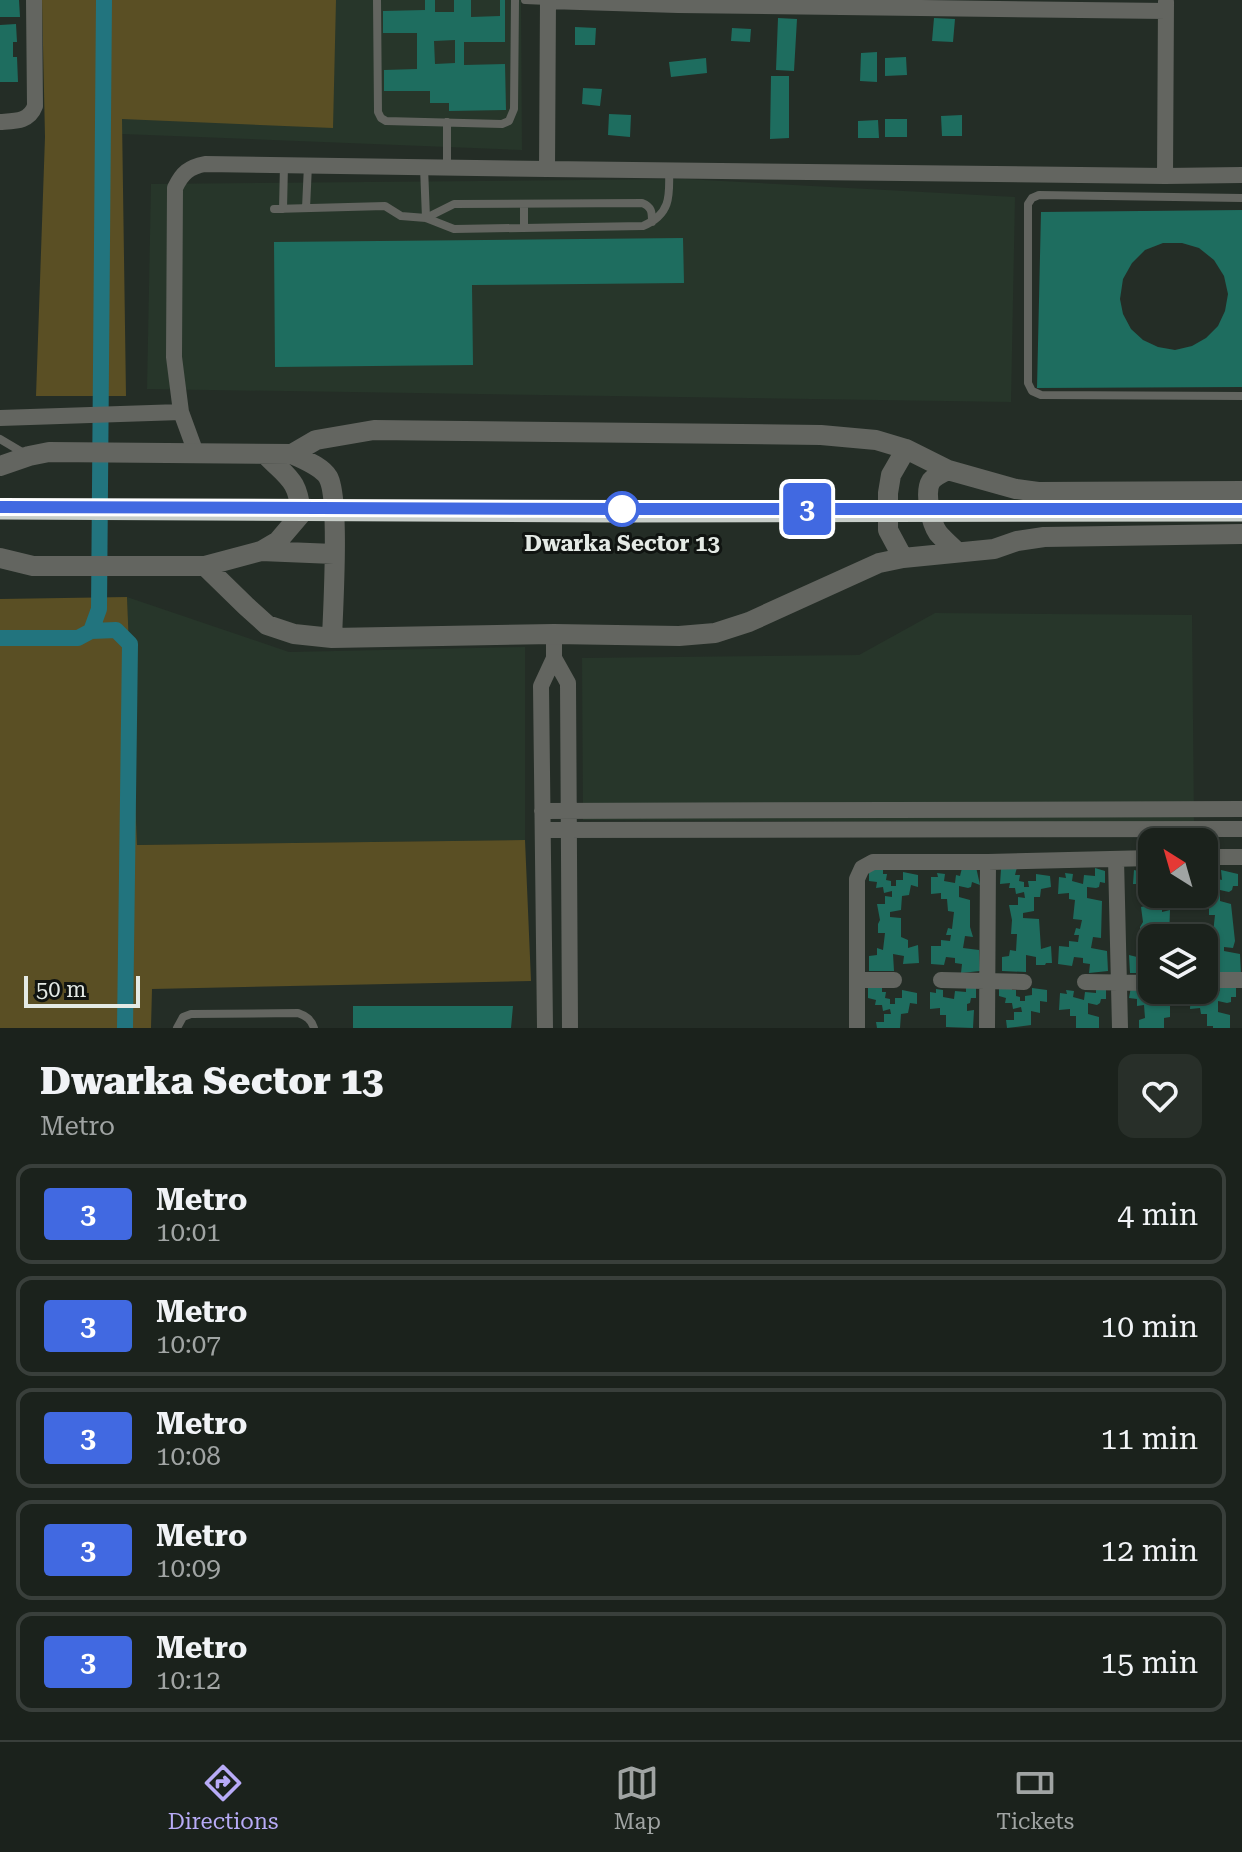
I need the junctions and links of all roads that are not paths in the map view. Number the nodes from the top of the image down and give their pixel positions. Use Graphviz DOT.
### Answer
graph roads {
  1 [pos="34,0"];
  2 [pos="377,0"];
  3 [pos="515,0"];
  4 [pos="525,0"];
  5 [pos="548,0"];
  6 [pos="678,2"];
  7 [pos="1166,5"];
  8 [pos="0,122"];
  9 [pos="447,122"];
  10 [pos="284,165"];
  11 [pos="308,165"];
  12 [pos="424,167"];
  13 [pos="447,167"];
  14 [pos="547,169"];
  15 [pos="669,171"];
  16 [pos="1032,174"];
  17 [pos="1242,175"];
  18 [pos="1165,176"];
  19 [pos="1032,198"];
  20 [pos="1242,198"];
  21 [pos="524,204"];
  22 [pos="306,208"];
  23 [pos="426,218"];
  24 [pos="652,222"];
  25 [pos="524,228"];
  26 [pos="1242,396"];
  27 [pos="181,412"];
  28 [pos="0,418"];
  29 [pos="0,439"];
  30 [pos="906,449"];
  31 [pos="196,453"];
  32 [pos="292,454"];
  33 [pos="266,455"];
  34 [pos="29,456"];
  35 [pos="0,466"];
  36 [pos="948,470"];
  37 [pos="1242,491"];
  38 [pos="1242,534"];
  39 [pos="261,551"];
  40 [pos="957,552"];
  41 [pos="334,554"];
  42 [pos="0,558"];
  43 [pos="903,558"];
  44 [pos="205,566"];
  45 [pos="554,634"];
  46 [pos="332,638"];
  47 [pos="554,658"];
  48 [pos="1242,809"];
  49 [pos="569,810"];
  50 [pos="542,811"];
  51 [pos="1242,829"];
  52 [pos="543,830"];
  53 [pos="569,830"];
  54 [pos="1218,857"];
  55 [pos="1242,857"];
  56 [pos="1138,858"];
  57 [pos="1116,859"];
  58 [pos="988,862"];
  59 [pos="857,980"];
  60 [pos="894,980"];
  61 [pos="941,980"];
  62 [pos="1218,980"];
  63 [pos="1242,980"];
  64 [pos="987,981"];
  65 [pos="1119,981"];
  66 [pos="1024,982"];
  67 [pos="1085,982"];
  68 [pos="1138,982"];
  69 [pos="177,1028"];
  70 [pos="314,1028"];
  71 [pos="545,1028"];
  72 [pos="570,1028"];
  73 [pos="857,1028"];
  74 [pos="987,1028"];
  75 [pos="1120,1028"];
  1 -- 8 [label="street"];
  2 -- 9 [label="lane"];
  3 -- 9 [label="lane"];
  4 -- 5 [label="lane"];
  5 -- 6 [label="street"];
  5 -- 14 [label="street"];
  6 -- 7 [label="street"];
  7 -- 18 [label="street"];
  9 -- 13 [label="lane"];
  10 -- 11 [label="street"];
  10 -- 22 [label="lane"];
  10 -- 27 [label="street"];
  11 -- 12 [label="street"];
  11 -- 22 [label="lane"];
  12 -- 13 [label="street"];
  12 -- 23 [label="lane"];
  13 -- 14 [label="street"];
  14 -- 15 [label="street"];
  15 -- 16 [label="street"];
  15 -- 24 [label="lane"];
  16 -- 18 [label="street"];
  16 -- 19 [label="lane"];
  17 -- 18 [label="street"];
  19 -- 20 [label="lane"];
  19 -- 26 [label="lane"];
  21 -- 23 [label="lane"];
  21 -- 24 [label="lane"];
  21 -- 25 [label="lane"];
  22 -- 23 [label="lane"];
  23 -- 25 [label="lane"];
  24 -- 25 [label="lane"];
  27 -- 28 [label="street"];
  27 -- 31 [label="street"];
  29 -- 34 [label="lane"];
  30 -- 32 [label="street"];
  30 -- 36 [label="street"];
  30 -- 43 [label="street"];
  31 -- 33 [label="street"];
  31 -- 34 [label="street"];
  32 -- 33 [label="street"];
  32 -- 41 [label="street"];
  33 -- 39 [label="street"];
  34 -- 35 [label="street"];
  36 -- 37 [label="street"];
  36 -- 40 [label="street"];
  38 -- 40 [label="street"];
  39 -- 41 [label="street"];
  39 -- 44 [label="street"];
  40 -- 43 [label="street"];
  41 -- 46 [label="street"];
  42 -- 44 [label="street"];
  43 -- 45 [label="street"];
  44 -- 46 [label="street"];
  45 -- 46 [label="street"];
  45 -- 47 [label="street"];
  47 -- 49 [label="street"];
  47 -- 50 [label="street"];
  48 -- 49 [label="street"];
  49 -- 50 [label="street"];
  49 -- 53 [label="street"];
  50 -- 52 [label="street"];
  51 -- 53 [label="street"];
  52 -- 53 [label="street"];
  52 -- 71 [label="street"];
  53 -- 72 [label="street"];
  54 -- 55 [label="street"];
  56 -- 57 [label="street"];
  57 -- 58 [label="street"];
  57 -- 65 [label="street"];
  58 -- 59 [label="street"];
  58 -- 64 [label="street"];
  59 -- 60 [label="street"];
  59 -- 73 [label="street"];
  61 -- 64 [label="street"];
  62 -- 63 [label="street"];
  64 -- 66 [label="street"];
  64 -- 74 [label="street"];
  65 -- 67 [label="street"];
  65 -- 68 [label="street"];
  65 -- 75 [label="street"];
  69 -- 70 [label="lane"];
}
